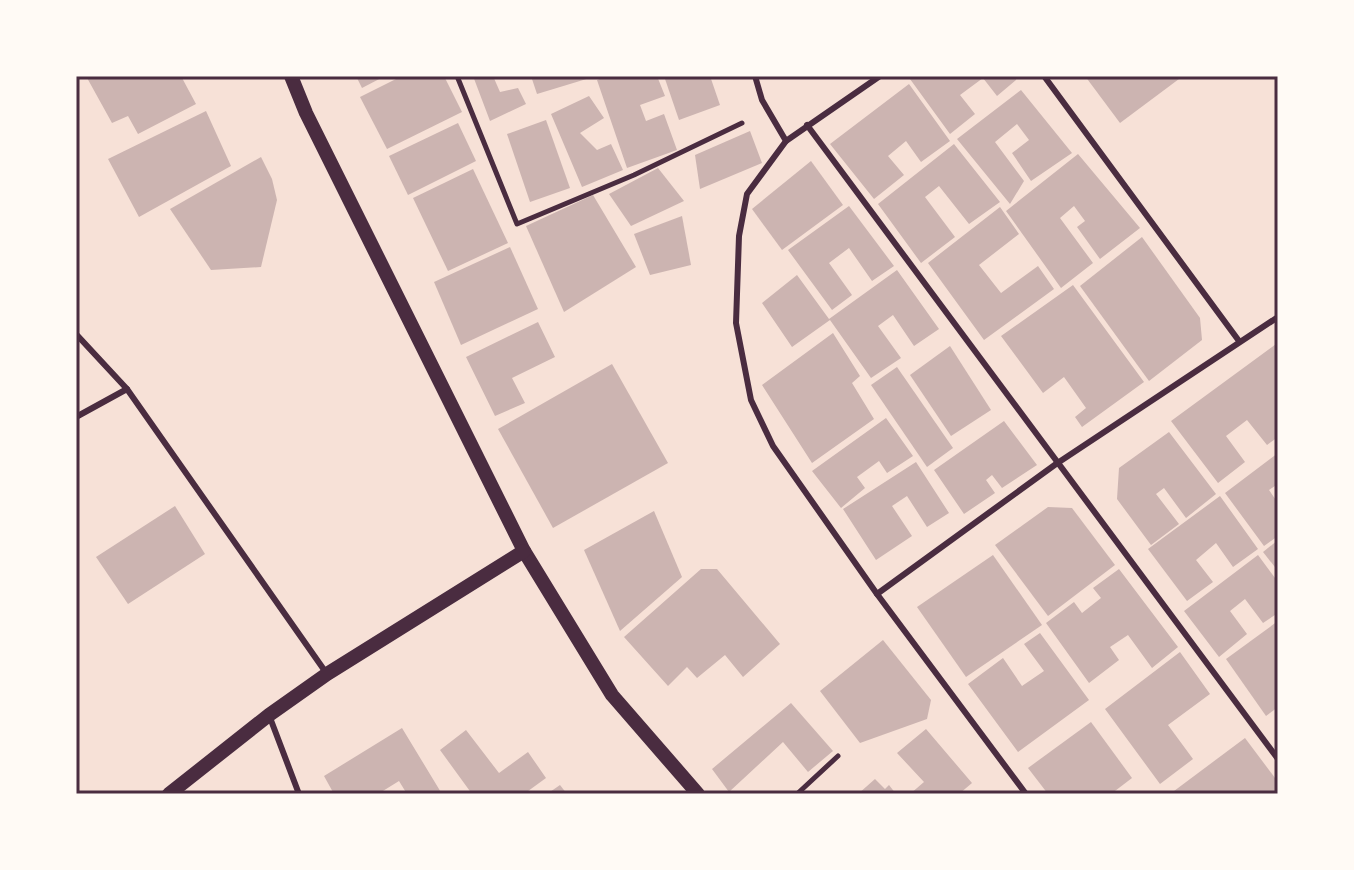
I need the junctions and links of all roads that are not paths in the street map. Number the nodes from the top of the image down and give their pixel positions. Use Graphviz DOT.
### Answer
graph roads {
  1 [pos="291,76"];
  2 [pos="755,76"];
  3 [pos="880,76"];
  4 [pos="1044,76"];
  5 [pos="807,125"];
  6 [pos="786,141"];
  7 [pos="1278,317"];
  8 [pos="76,334"];
  9 [pos="1239,341"];
  10 [pos="127,389"];
  11 [pos="76,417"];
  12 [pos="1056,464"];
  13 [pos="524,551"];
  14 [pos="877,594"];
  15 [pos="327,674"];
  16 [pos="269,715"];
  17 [pos="1278,759"];
  18 [pos="169,794"];
  19 [pos="299,794"];
  20 [pos="698,794"];
  21 [pos="1026,794"];
  1 -- 13 [label="street"];
  2 -- 6 [label="lane"];
  3 -- 5 [label="lane"];
  4 -- 9 [label="lane"];
  5 -- 6 [label="lane"];
  5 -- 12 [label="lane"];
  6 -- 14 [label="lane"];
  7 -- 9 [label="lane"];
  8 -- 10 [label="lane"];
  9 -- 12 [label="lane"];
  10 -- 11 [label="lane"];
  10 -- 15 [label="lane"];
  12 -- 14 [label="lane"];
  12 -- 17 [label="lane"];
  13 -- 15 [label="street"];
  13 -- 20 [label="street"];
  14 -- 21 [label="lane"];
  15 -- 16 [label="street"];
  16 -- 18 [label="street"];
  16 -- 19 [label="lane"];
}
